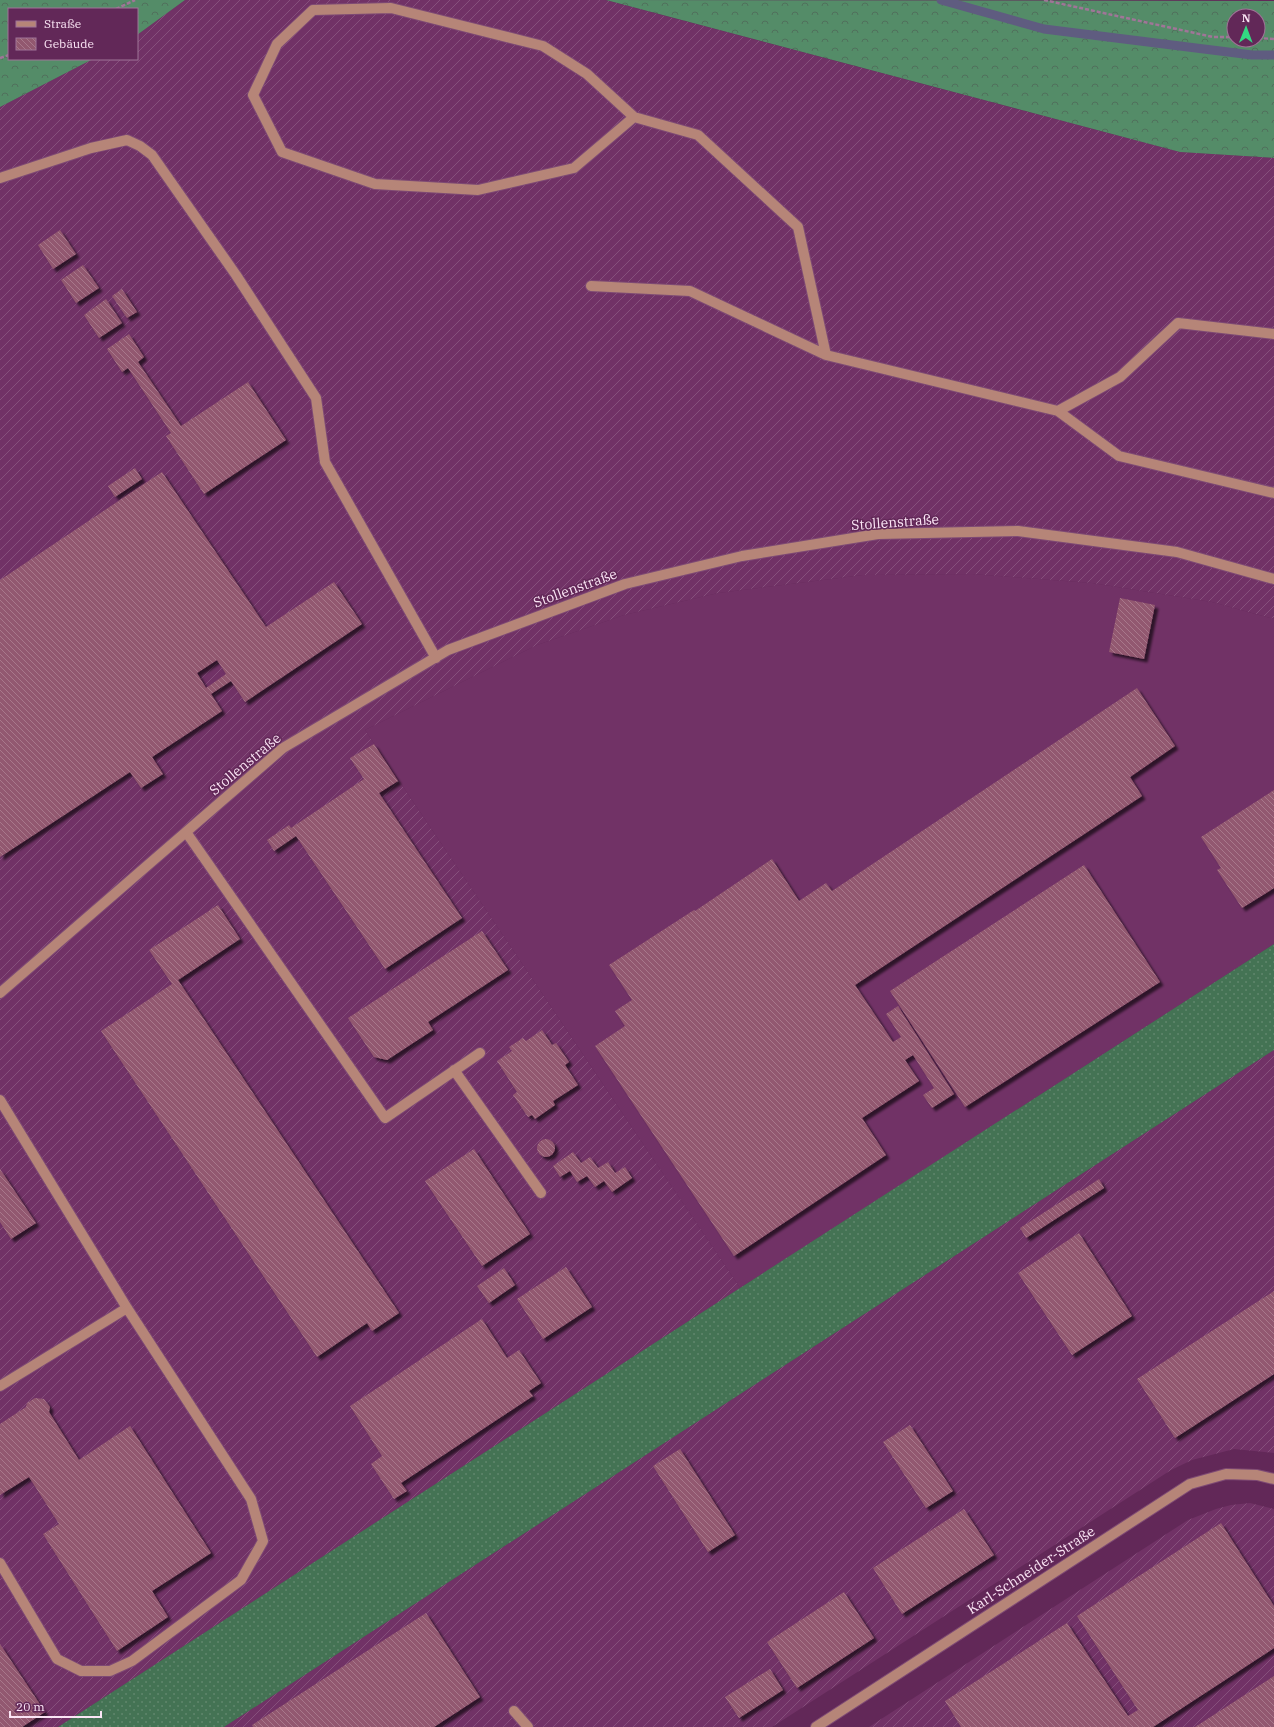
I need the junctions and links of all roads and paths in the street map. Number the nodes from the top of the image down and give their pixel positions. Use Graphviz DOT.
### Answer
graph roads {
  1 [pos="135,0"];
  2 [pos="1044,0"];
  3 [pos="118,8"];
  4 [pos="1226,37"];
  5 [pos="634,117"];
  6 [pos="0,178"];
  7 [pos="591,286"];
  8 [pos="1274,334"];
  9 [pos="826,355"];
  10 [pos="1058,410"];
  11 [pos="1274,493"];
  12 [pos="1274,579"];
  13 [pos="436,658"];
  14 [pos="186,832"];
  15 [pos="0,993"];
  16 [pos="480,1053"];
  17 [pos="454,1070"];
  18 [pos="0,1100"];
  19 [pos="541,1193"];
  20 [pos="127,1308"];
  21 [pos="0,1386"];
  22 [pos="1274,1479"];
  23 [pos="0,1563"];
  24 [pos="514,1711"];
  25 [pos="528,1727"];
  26 [pos="816,1727"];
  1 -- 3 [label="path"];
  2 -- 4 [label="path"];
  5 -- 5 [label="street"];
  5 -- 9 [label="street"];
  6 -- 13 [label="street"];
  7 -- 9 [label="street"];
  8 -- 10 [label="street"];
  9 -- 10 [label="street"];
  10 -- 11 [label="street"];
  12 -- 13 [label="street, Stollenstraße"];
  13 -- 14 [label="street, Stollenstraße"];
  14 -- 15 [label="street, Stollenstraße"];
  14 -- 17 [label="street"];
  16 -- 17 [label="street"];
  17 -- 19 [label="street"];
  18 -- 20 [label="street"];
  20 -- 21 [label="street"];
  20 -- 23 [label="street"];
  22 -- 26 [label="street, Karl-Schneider-Straße"];
  24 -- 25 [label="street"];
}
